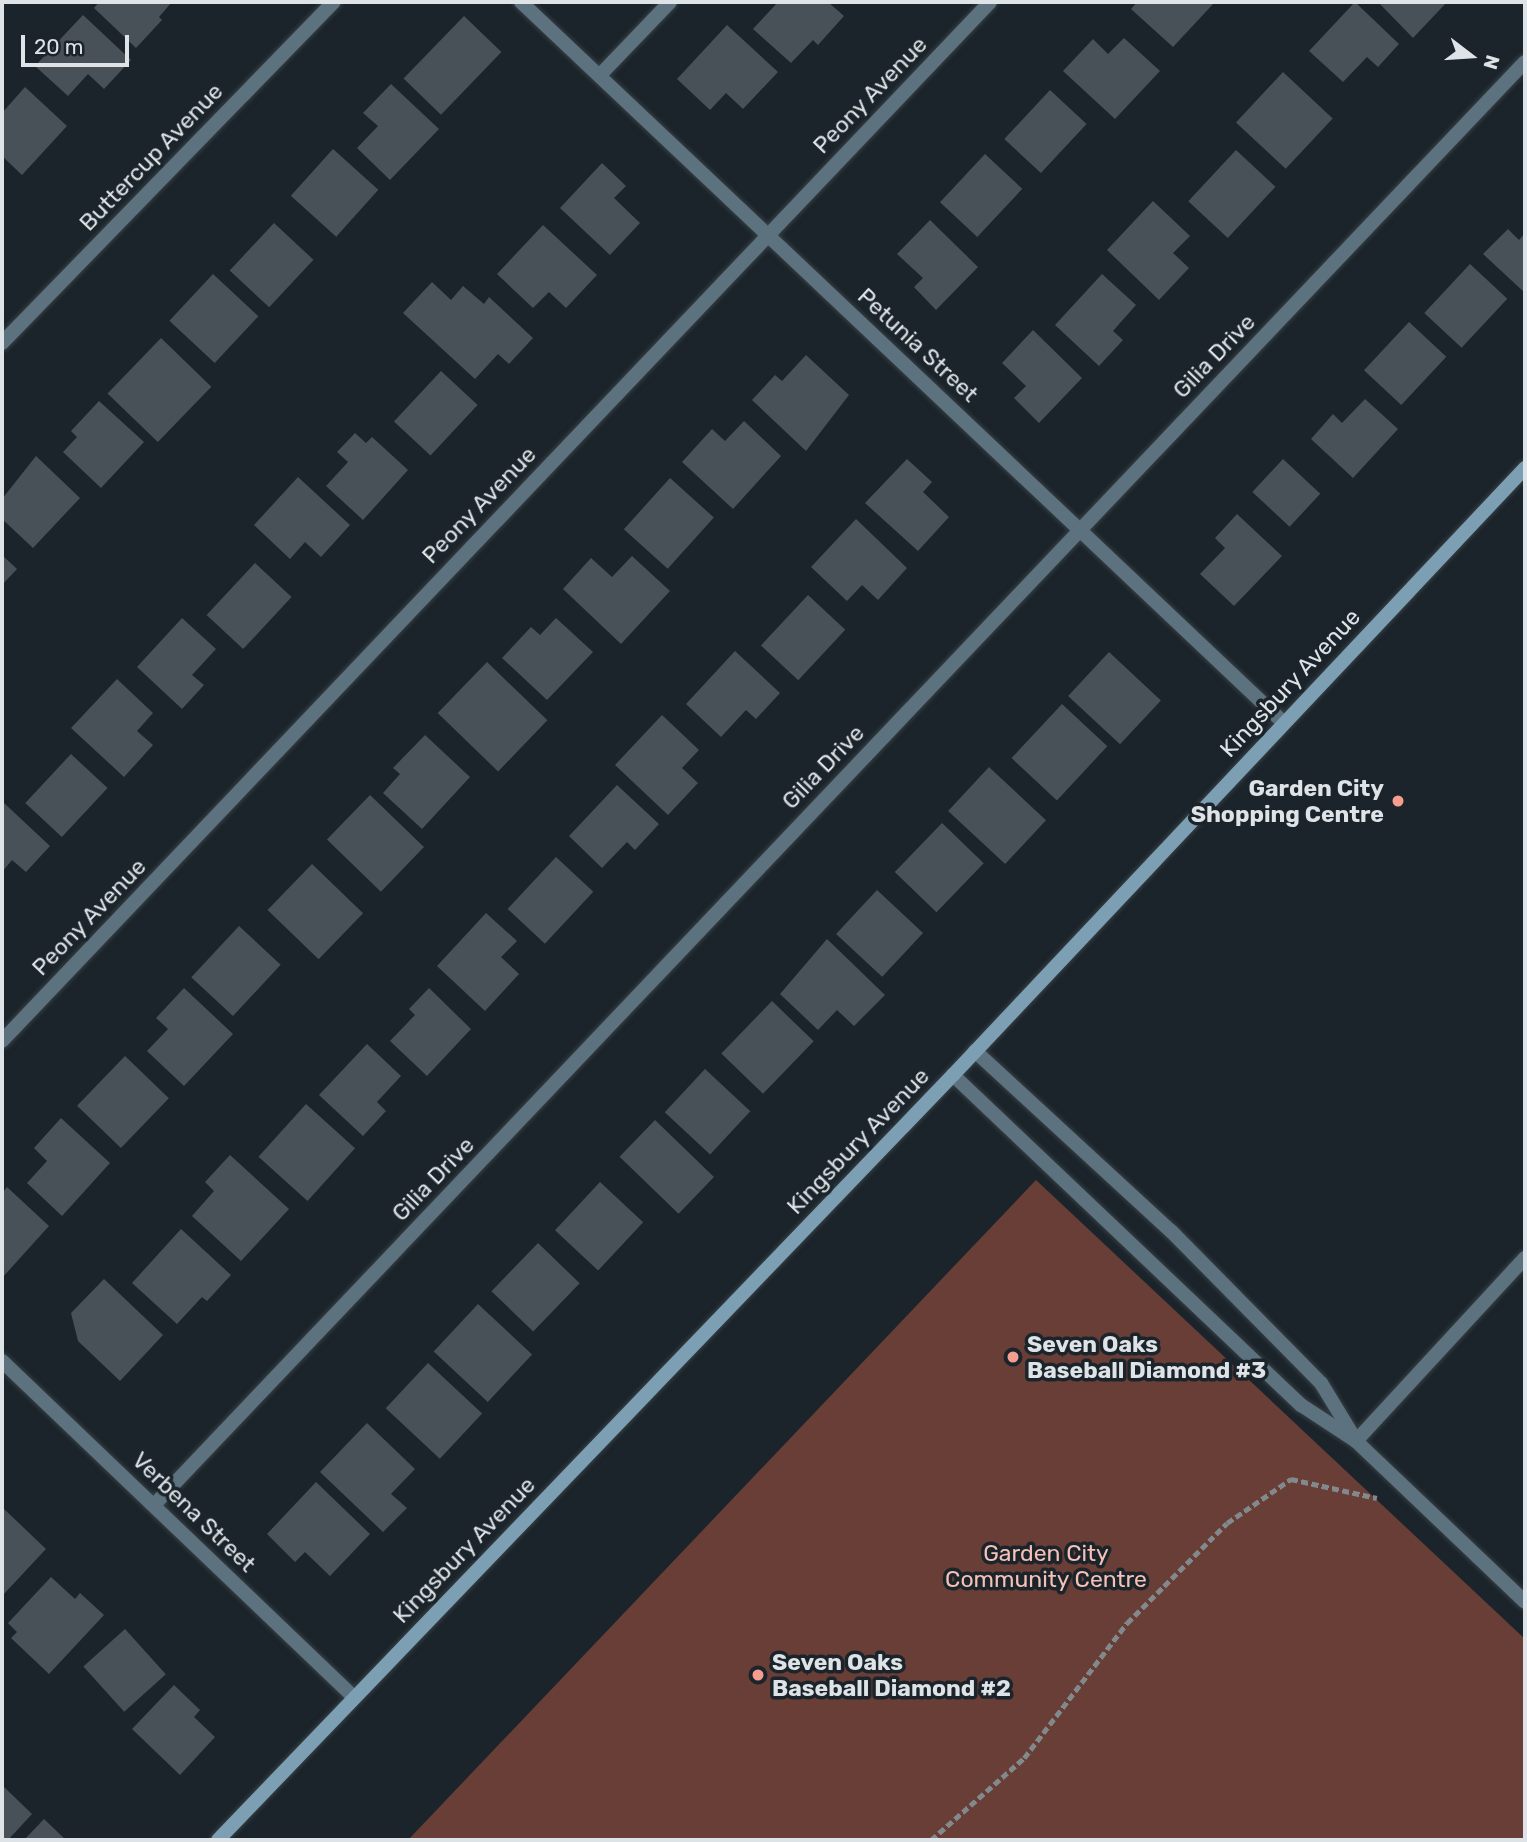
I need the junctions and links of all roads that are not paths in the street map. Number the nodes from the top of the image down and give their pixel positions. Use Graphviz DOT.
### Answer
graph roads {
  1 [pos="334,2"];
  2 [pos="522,2"];
  3 [pos="670,2"];
  4 [pos="990,2"];
  5 [pos="1525,62"];
  6 [pos="600,75"];
  7 [pos="768,234"];
  8 [pos="2,343"];
  9 [pos="1525,468"];
  10 [pos="1079,530"];
  11 [pos="1283,722"];
  12 [pos="2,1041"];
  13 [pos="975,1051"];
  14 [pos="953,1075"];
  15 [pos="1525,1258"];
  16 [pos="2,1361"];
  17 [pos="1356,1441"];
  18 [pos="155,1505"];
  19 [pos="1525,1602"];
  20 [pos="354,1697"];
  21 [pos="218,1840"];
  1 -- 8 [label="street, Buttercup Avenue"];
  2 -- 6 [label="street, Petunia Street"];
  3 -- 6 [label="street"];
  4 -- 7 [label="street, Peony Avenue"];
  5 -- 10 [label="street, Gilia Drive"];
  6 -- 7 [label="street, Petunia Street"];
  7 -- 10 [label="street, Petunia Street"];
  7 -- 12 [label="street, Peony Avenue"];
  9 -- 11 [label="street, Kingsbury Avenue"];
  10 -- 11 [label="street, Petunia Street"];
  10 -- 18 [label="street, Gilia Drive"];
  11 -- 13 [label="street, Kingsbury Avenue"];
  13 -- 14 [label="street, Kingsbury Avenue"];
  13 -- 17 [label="street"];
  14 -- 17 [label="street"];
  14 -- 20 [label="street, Kingsbury Avenue"];
  15 -- 17 [label="street"];
  16 -- 18 [label="street, Verbena Street"];
  17 -- 19 [label="street"];
  18 -- 20 [label="street, Verbena Street"];
  20 -- 21 [label="street, Kingsbury Avenue"];
}
